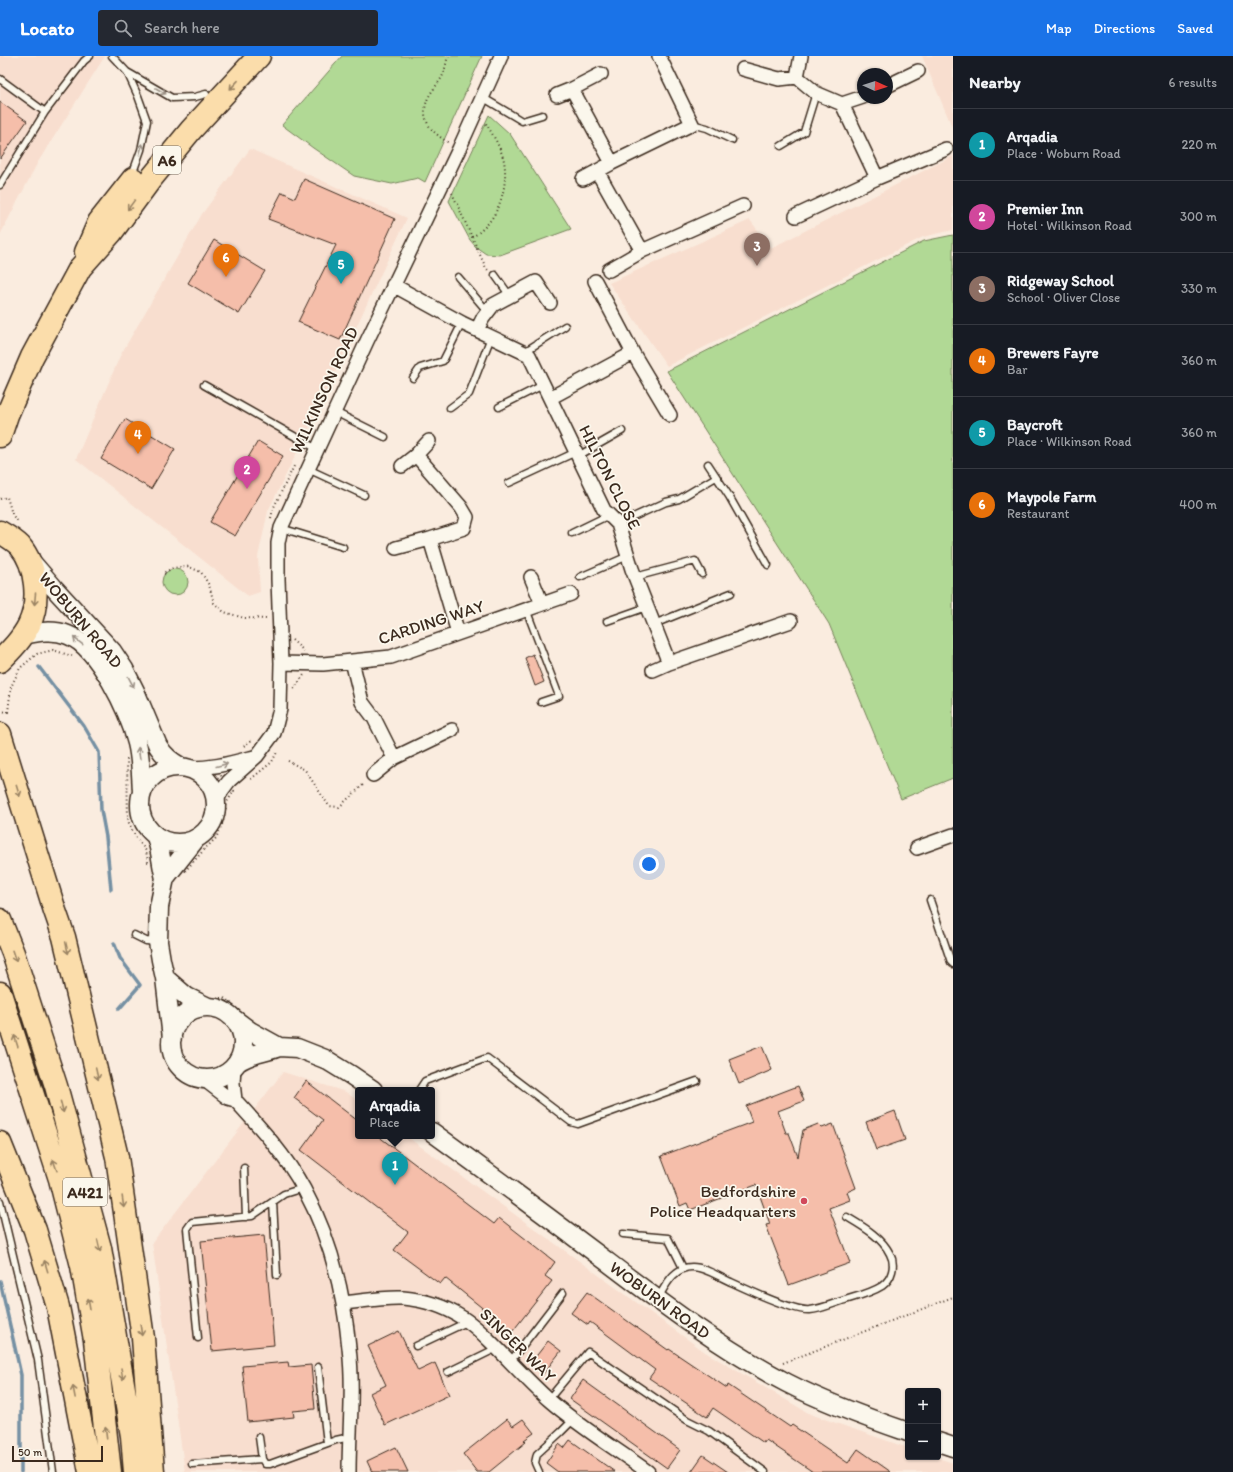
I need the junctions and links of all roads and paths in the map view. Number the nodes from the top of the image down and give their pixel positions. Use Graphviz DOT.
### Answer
graph roads {
  1 [pos="90,56"];
  2 [pos="112,56"];
  3 [pos="246,56"];
  4 [pos="259,56"];
  5 [pos="448,56"];
  6 [pos="501,56"];
  7 [pos="659,56"];
  8 [pos="801,56"];
  9 [pos="743,69"];
  10 [pos="918,71"];
  11 [pos="127,72"];
  12 [pos="601,74"];
  13 [pos="797,77"];
  14 [pos="0,79"];
  15 [pos="893,83"];
  16 [pos="572,88"];
  17 [pos="816,93"];
  18 [pos="206,94"];
  19 [pos="557,95"];
  20 [pos="857,99"];
  21 [pos="479,103"];
  22 [pos="842,104"];
  23 [pos="45,112"];
  24 [pos="542,115"];
  25 [pos="692,124"];
  26 [pos="732,140"];
  27 [pos="781,146"];
  28 [pos="459,148"];
  29 [pos="946,149"];
  30 [pos="612,163"];
  31 [pos="597,172"];
  32 [pos="445,177"];
  33 [pos="877,178"];
  34 [pos="584,179"];
  35 [pos="0,185"];
  36 [pos="128,186"];
  37 [pos="743,206"];
  38 [pos="796,216"];
  39 [pos="472,237"];
  40 [pos="642,251"];
  41 [pos="80,268"];
  42 [pos="609,270"];
  43 [pos="496,275"];
  44 [pos="458,277"];
  45 [pos="595,281"];
  46 [pos="393,285"];
  47 [pos="510,296"];
  48 [pos="550,303"];
  49 [pos="488,312"];
  50 [pos="462,323"];
  51 [pos="565,326"];
  52 [pos="478,330"];
  53 [pos="491,337"];
  54 [pos="523,352"];
  55 [pos="633,353"];
  56 [pos="413,378"];
  57 [pos="544,385"];
  58 [pos="204,386"];
  59 [pos="550,398"];
  60 [pos="499,407"];
  61 [pos="450,408"];
  62 [pos="335,412"];
  63 [pos="670,415"];
  64 [pos="622,431"];
  65 [pos="0,436"];
  66 [pos="385,437"];
  67 [pos="429,441"];
  68 [pos="317,449"];
  69 [pos="577,454"];
  70 [pos="416,455"];
  71 [pos="708,464"];
  72 [pos="402,466"];
  73 [pos="308,469"];
  74 [pos="716,477"];
  75 [pos="509,483"];
  76 [pos="364,494"];
  77 [pos="0,515"];
  78 [pos="614,519"];
  79 [pos="281,528"];
  80 [pos="0,532"];
  81 [pos="572,533"];
  82 [pos="430,539"];
  83 [pos="343,547"];
  84 [pos="396,548"];
  85 [pos="23,551"];
  86 [pos="628,556"];
  87 [pos="768,565"];
  88 [pos="165,574"];
  89 [pos="702,574"];
  90 [pos="531,577"];
  91 [pos="580,577"];
  92 [pos="635,577"];
  93 [pos="731,593"];
  94 [pos="571,594"];
  95 [pos="542,604"];
  96 [pos="647,607"];
  97 [pos="526,610"];
  98 [pos="267,620"];
  99 [pos="607,621"];
  100 [pos="791,621"];
  101 [pos="654,624"];
  102 [pos="458,633"];
  103 [pos="11,649"];
  104 [pos="74,657"];
  105 [pos="352,661"];
  106 [pos="669,662"];
  107 [pos="281,663"];
  108 [pos="652,670"];
  109 [pos="0,676"];
  110 [pos="541,702"];
  111 [pos="0,711"];
  112 [pos="452,730"];
  113 [pos="0,734"];
  114 [pos="158,746"];
  115 [pos="139,755"];
  116 [pos="257,756"];
  117 [pos="394,758"];
  118 [pos="288,761"];
  119 [pos="218,766"];
  120 [pos="184,768"];
  121 [pos="373,775"];
  122 [pos="227,784"];
  123 [pos="142,792"];
  124 [pos="216,801"];
  125 [pos="953,835"];
  126 [pos="156,837"];
  127 [pos="195,840"];
  128 [pos="917,848"];
  129 [pos="168,868"];
  130 [pos="930,900"];
  131 [pos="0,920"];
  132 [pos="134,935"];
  133 [pos="158,942"];
  134 [pos="953,964"];
  135 [pos="165,978"];
  136 [pos="0,993"];
  137 [pos="208,1007"];
  138 [pos="233,1018"];
  139 [pos="172,1039"];
  140 [pos="279,1047"];
  141 [pos="236,1064"];
  142 [pos="202,1078"];
  143 [pos="697,1081"];
  144 [pos="369,1087"];
  145 [pos="421,1087"];
  146 [pos="235,1100"];
  147 [pos="435,1134"];
  148 [pos="0,1144"];
  149 [pos="244,1168"];
  150 [pos="304,1188"];
  151 [pos="0,1201"];
  152 [pos="273,1202"];
  153 [pos="246,1216"];
  154 [pos="847,1217"];
  155 [pos="623,1234"];
  156 [pos="683,1268"];
  157 [pos="277,1275"];
  158 [pos="563,1293"];
  159 [pos="953,1297"];
  160 [pos="657,1299"];
  161 [pos="343,1303"];
  162 [pos="467,1322"];
  163 [pos="198,1338"];
  164 [pos="416,1346"];
  165 [pos="497,1348"];
  166 [pos="510,1362"];
  167 [pos="318,1367"];
  168 [pos="765,1370"];
  169 [pos="448,1372"];
  170 [pos="548,1400"];
  171 [pos="573,1420"];
  172 [pos="905,1431"];
  173 [pos="259,1437"];
  174 [pos="350,1437"];
  175 [pos="327,1443"];
  176 [pos="262,1459"];
  177 [pos="192,1464"];
  178 [pos="53,1472"];
  179 [pos="90,1472"];
  180 [pos="110,1472"];
  181 [pos="135,1472"];
  182 [pos="153,1472"];
  183 [pos="349,1472"];
  184 [pos="539,1472"];
  185 [pos="648,1472"];
  186 [pos="765,1472"];
  1 -- 23 [label="lane"];
  2 -- 11 [label="lane"];
  3 -- 18 [label="highway"];
  4 -- 41 [label="highway, A6, one-way"];
  5 -- 28 [label="path"];
  6 -- 21 [label="street, WILKINSON ROAD"];
  7 -- 25 [label="street"];
  8 -- 13 [label="street"];
  9 -- 13 [label="street"];
  10 -- 15 [label="street"];
  11 -- 18 [label="lane, one-way"];
  36 -- 11 [label="lane, one-way"];
  12 -- 16 [label="street"];
  13 -- 17 [label="street"];
  14 -- 23 [label="lane"];
  16 -- 19 [label="street"];
  16 -- 30 [label="street"];
  17 -- 22 [label="street"];
  17 -- 27 [label="lane"];
  18 -- 36 [label="highway"];
  20 -- 22 [label="street"];
  21 -- 24 [label="lane"];
  21 -- 28 [label="street, WILKINSON ROAD"];
  21 -- 39 [label="path"];
  22 -- 33 [label="street"];
  23 -- 35 [label="lane"];
  25 -- 26 [label="lane"];
  25 -- 30 [label="street"];
  28 -- 32 [label="street, WILKINSON ROAD"];
  29 -- 33 [label="street"];
  30 -- 31 [label="street"];
  31 -- 34 [label="street"];
  31 -- 40 [label="street"];
  32 -- 39 [label="path"];
  32 -- 46 [label="street, WILKINSON ROAD"];
  33 -- 38 [label="street"];
  36 -- 41 [label="highway"];
  37 -- 40 [label="street"];
  39 -- 43 [label="path"];
  40 -- 42 [label="street"];
  41 -- 65 [label="highway, A6"];
  43 -- 47 [label="lane"];
  44 -- 49 [label="lane"];
  45 -- 55 [label="street"];
  46 -- 50 [label="street, HILTON CLOSE"];
  46 -- 62 [label="street, WILKINSON ROAD"];
  47 -- 48 [label="street"];
  47 -- 49 [label="street"];
  49 -- 52 [label="street"];
  50 -- 52 [label="street, HILTON CLOSE"];
  50 -- 56 [label="lane"];
  51 -- 54 [label="lane"];
  52 -- 53 [label="street, HILTON CLOSE"];
  53 -- 54 [label="street, HILTON CLOSE"];
  53 -- 61 [label="lane"];
  54 -- 57 [label="street, HILTON CLOSE"];
  55 -- 59 [label="street"];
  55 -- 63 [label="street"];
  57 -- 59 [label="street, HILTON CLOSE"];
  57 -- 60 [label="lane"];
  58 -- 68 [label="lane"];
  59 -- 69 [label="street, HILTON CLOSE"];
  62 -- 66 [label="lane"];
  62 -- 68 [label="street, WILKINSON ROAD"];
  64 -- 69 [label="lane"];
  67 -- 70 [label="street"];
  68 -- 73 [label="street, WILKINSON ROAD"];
  69 -- 75 [label="lane"];
  69 -- 78 [label="street, HILTON CLOSE"];
  70 -- 72 [label="street"];
  70 -- 82 [label="street"];
  71 -- 74 [label="lane"];
  73 -- 76 [label="lane"];
  73 -- 79 [label="street, WILKINSON ROAD"];
  74 -- 78 [label="lane"];
  74 -- 87 [label="lane"];
  77 -- 85 [label="highway"];
  78 -- 81 [label="lane"];
  78 -- 86 [label="street, HILTON CLOSE"];
  79 -- 83 [label="lane"];
  79 -- 107 [label="street, WILKINSON ROAD"];
  80 -- 85 [label="highway"];
  82 -- 84 [label="street"];
  82 -- 102 [label="street"];
  85 -- 103 [label="highway, one-way"];
  85 -- 114 [label="main road, WOBURN ROAD, one-way"];
  86 -- 91 [label="lane"];
  86 -- 92 [label="street, HILTON CLOSE"];
  88 -- 98 [label="path"];
  89 -- 92 [label="lane"];
  90 -- 95 [label="street"];
  92 -- 96 [label="street, HILTON CLOSE"];
  93 -- 101 [label="lane"];
  94 -- 95 [label="street, CARDING WAY"];
  95 -- 97 [label="street, CARDING WAY"];
  96 -- 99 [label="lane"];
  96 -- 101 [label="street, HILTON CLOSE"];
  97 -- 102 [label="street, CARDING WAY"];
  97 -- 110 [label="lane"];
  100 -- 106 [label="street"];
  101 -- 106 [label="street, HILTON CLOSE"];
  102 -- 105 [label="street, CARDING WAY"];
  103 -- 109 [label="highway"];
  115 -- 103 [label="main road, WOBURN ROAD, one-way"];
  104 -- 111 [label="path"];
  105 -- 107 [label="street, CARDING WAY"];
  105 -- 117 [label="street"];
  106 -- 108 [label="street"];
  107 -- 116 [label="street, WILKINSON ROAD"];
  112 -- 117 [label="street"];
  113 -- 182 [label="highway, one-way"];
  114 -- 115 [label="path"];
  114 -- 119 [label="path"];
  114 -- 120 [label="main road, WOBURN ROAD"];
  115 -- 123 [label="main road, WOBURN ROAD"];
  115 -- 129 [label="path"];
  119 -- 116 [label="street, one-way"];
  116 -- 122 [label="street, WILKINSON ROAD"];
  117 -- 121 [label="street"];
  118 -- 121 [label="path"];
  119 -- 120 [label="street"];
  119 -- 122 [label="path"];
  120 -- 123 [label="main road"];
  120 -- 124 [label="main road"];
  122 -- 124 [label="street, WILKINSON ROAD"];
  122 -- 129 [label="path"];
  123 -- 126 [label="main road"];
  124 -- 127 [label="main road"];
  125 -- 128 [label="street"];
  126 -- 127 [label="main road"];
  126 -- 129 [label="main road"];
  127 -- 129 [label="main road"];
  129 -- 133 [label="main road"];
  130 -- 134 [label="lane"];
  131 -- 181 [label="highway, A421, one-way"];
  132 -- 133 [label="lane"];
  133 -- 135 [label="main road"];
  135 -- 137 [label="main road"];
  135 -- 139 [label="main road"];
  180 -- 136 [label="highway, A421, one-way"];
  137 -- 138 [label="main road"];
  137 -- 139 [label="main road"];
  138 -- 140 [label="main road"];
  138 -- 141 [label="main road"];
  139 -- 142 [label="main road"];
  140 -- 141 [label="main road"];
  140 -- 144 [label="main road"];
  141 -- 142 [label="main road"];
  141 -- 146 [label="street"];
  142 -- 146 [label="street"];
  143 -- 145 [label="lane"];
  146 -- 150 [label="street"];
  147 -- 160 [label="main road, WOBURN ROAD"];
  179 -- 148 [label="highway, one-way"];
  149 -- 153 [label="lane"];
  150 -- 152 [label="lane"];
  150 -- 161 [label="street"];
  151 -- 178 [label="lane"];
  152 -- 153 [label="lane"];
  152 -- 157 [label="lane"];
  153 -- 163 [label="lane"];
  154 -- 156 [label="lane"];
  155 -- 156 [label="lane"];
  156 -- 160 [label="lane"];
  158 -- 166 [label="lane"];
  159 -- 168 [label="path"];
  160 -- 168 [label="main road, WOBURN ROAD"];
  161 -- 162 [label="street, SINGER WAY"];
  161 -- 174 [label="street"];
  162 -- 164 [label="lane"];
  162 -- 165 [label="street, SINGER WAY"];
  165 -- 166 [label="street, SINGER WAY"];
  165 -- 169 [label="lane"];
  166 -- 170 [label="street, SINGER WAY"];
  167 -- 175 [label="lane"];
  168 -- 172 [label="main road, WOBURN ROAD"];
  170 -- 171 [label="street, SINGER WAY"];
  170 -- 186 [label="lane"];
  171 -- 184 [label="lane"];
  171 -- 185 [label="street, SINGER WAY"];
  173 -- 176 [label="lane"];
  174 -- 175 [label="lane"];
  174 -- 183 [label="street"];
  175 -- 176 [label="lane"];
  176 -- 177 [label="lane"];
}
